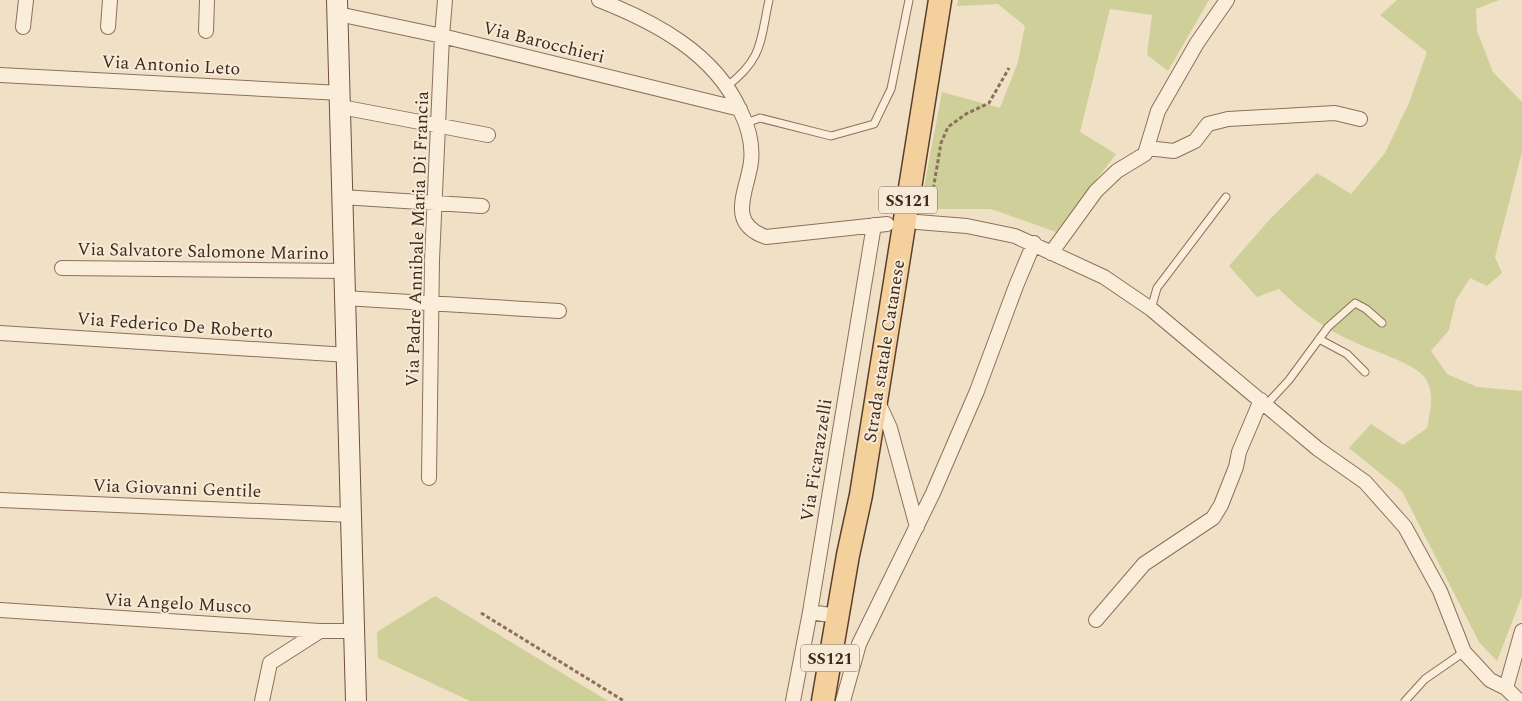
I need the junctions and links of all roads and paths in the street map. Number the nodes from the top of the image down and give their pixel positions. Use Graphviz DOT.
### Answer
graph roads {
  1 [pos="26,0"];
  2 [pos="110,0"];
  3 [pos="207,0"];
  4 [pos="446,0"];
  5 [pos="599,0"];
  6 [pos="620,0"];
  7 [pos="769,0"];
  8 [pos="909,0"];
  9 [pos="940,0"];
  10 [pos="1227,0"];
  11 [pos="338,7"];
  12 [pos="629,12"];
  13 [pos="23,27"];
  14 [pos="108,27"];
  15 [pos="206,31"];
  16 [pos="442,36"];
  17 [pos="1009,68"];
  18 [pos="0,75"];
  19 [pos="726,87"];
  20 [pos="341,100"];
  21 [pos="740,109"];
  22 [pos="1360,119"];
  23 [pos="746,123"];
  24 [pos="438,124"];
  25 [pos="488,135"];
  26 [pos="1147,148"];
  27 [pos="342,197"];
  28 [pos="1226,197"];
  29 [pos="434,202"];
  30 [pos="482,206"];
  31 [pos="922,222"];
  32 [pos="1034,243"];
  33 [pos="1051,253"];
  34 [pos="62,268"];
  35 [pos="344,271"];
  36 [pos="344,298"];
  37 [pos="433,304"];
  38 [pos="1151,309"];
  39 [pos="559,311"];
  40 [pos="1382,323"];
  41 [pos="0,332"];
  42 [pos="1319,339"];
  43 [pos="348,355"];
  44 [pos="1365,372"];
  45 [pos="876,400"];
  46 [pos="1264,403"];
  47 [pos="429,478"];
  48 [pos="0,500"];
  49 [pos="352,515"];
  50 [pos="917,528"];
  51 [pos="0,610"];
  52 [pos="810,612"];
  53 [pos="481,613"];
  54 [pos="837,616"];
  55 [pos="1096,620"];
  56 [pos="320,630"];
  57 [pos="355,630"];
  58 [pos="1522,631"];
  59 [pos="1464,652"];
  60 [pos="1506,688"];
  61 [pos="262,701"];
  62 [pos="356,701"];
  63 [pos="624,701"];
  64 [pos="793,701"];
  65 [pos="824,701"];
  66 [pos="842,701"];
  67 [pos="1405,701"];
  68 [pos="1519,701"];
  1 -- 13 [label="street"];
  2 -- 14 [label="street"];
  3 -- 15 [label="street"];
  4 -- 16 [label="street, Via Padre Annibale Maria Di Francia"];
  5 -- 12 [label="street"];
  6 -- 12 [label="street"];
  7 -- 19 [label="lane"];
  8 -- 23 [label="lane"];
  9 -- 45 [label="main road, Strada statale Catanese / SS121"];
  10 -- 26 [label="street"];
  11 -- 16 [label="street, Via Barocchieri"];
  11 -- 20 [label="main road"];
  12 -- 19 [label="street"];
  16 -- 21 [label="street, Via Barocchieri"];
  16 -- 24 [label="street, Via Padre Annibale Maria Di Francia"];
  17 -- 31 [label="path"];
  18 -- 20 [label="street, Via Antonio Leto"];
  19 -- 21 [label="street"];
  20 -- 24 [label="street, Via Antonio Leto"];
  20 -- 27 [label="main road"];
  21 -- 23 [label="street"];
  22 -- 26 [label="street"];
  23 -- 52 [label="street, Via Ficarazzelli"];
  24 -- 25 [label="street, Via Antonio Leto"];
  24 -- 29 [label="street, Via Padre Annibale Maria Di Francia"];
  26 -- 33 [label="street"];
  27 -- 29 [label="street"];
  27 -- 35 [label="main road"];
  28 -- 38 [label="lane"];
  29 -- 30 [label="street"];
  29 -- 37 [label="street, Via Padre Annibale Maria Di Francia"];
  31 -- 32 [label="street"];
  32 -- 33 [label="street"];
  32 -- 50 [label="street"];
  33 -- 38 [label="street"];
  34 -- 35 [label="street, Via Salvatore Salomone Marino"];
  35 -- 36 [label="main road"];
  36 -- 37 [label="street"];
  36 -- 43 [label="main road"];
  37 -- 39 [label="street"];
  37 -- 47 [label="street, Via Padre Annibale Maria Di Francia"];
  38 -- 46 [label="street"];
  40 -- 42 [label="lane"];
  41 -- 43 [label="street, Via Federico De Roberto"];
  42 -- 44 [label="lane"];
  42 -- 46 [label="lane"];
  43 -- 49 [label="main road"];
  45 -- 50 [label="street"];
  45 -- 54 [label="main road, Strada statale Catanese / SS121"];
  46 -- 55 [label="street"];
  46 -- 59 [label="street"];
  48 -- 49 [label="street, Via Giovanni Gentile"];
  49 -- 57 [label="main road"];
  50 -- 66 [label="street"];
  51 -- 56 [label="street, Via Angelo Musco"];
  52 -- 54 [label="street"];
  52 -- 64 [label="street, Via Ficarazzelli"];
  53 -- 63 [label="path"];
  54 -- 65 [label="main road, Strada statale Catanese / SS121"];
  56 -- 57 [label="street, Via Angelo Musco"];
  56 -- 61 [label="street"];
  57 -- 62 [label="main road"];
  58 -- 60 [label="street"];
  59 -- 60 [label="street"];
  59 -- 67 [label="lane"];
  60 -- 68 [label="street"];
}
